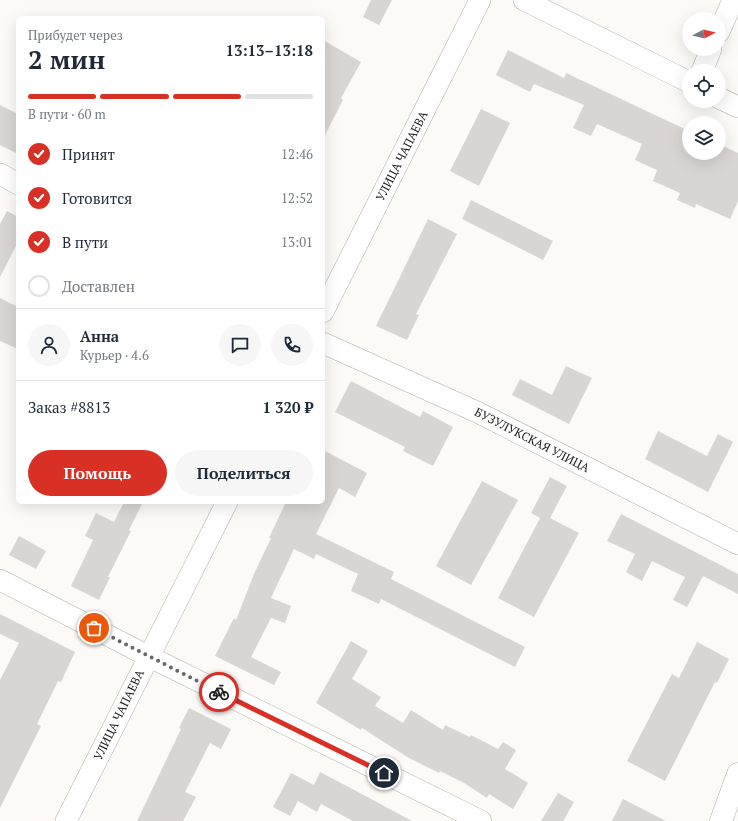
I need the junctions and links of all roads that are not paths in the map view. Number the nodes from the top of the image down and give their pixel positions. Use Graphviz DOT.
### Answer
graph roads {
  1 [pos="480,0"];
  2 [pos="524,0"];
  3 [pos="733,0"];
  4 [pos="726,16"];
  5 [pos="682,79"];
  6 [pos="726,101"];
  7 [pos="738,107"];
  8 [pos="0,174"];
  9 [pos="16,183"];
  10 [pos="325,308"];
  11 [pos="325,343"];
  12 [pos="226,504"];
  13 [pos="738,544"];
  14 [pos="0,580"];
  15 [pos="148,656"];
  16 [pos="738,774"];
  17 [pos="66,821"];
  18 [pos="481,821"];
  19 [pos="721,821"];
  1 -- 10 [label="street, УЛИЦА ЧАПАЕВА"];
  2 -- 5 [label="street"];
  3 -- 4 [label="street"];
  6 -- 7 [label="street"];
  8 -- 9 [label="street"];
  11 -- 13 [label="street, БУЗУЛУКСКАЯ УЛИЦА"];
  12 -- 15 [label="street, УЛИЦА ЧАПАЕВА"];
  14 -- 15 [label="street"];
  15 -- 17 [label="street, УЛИЦА ЧАПАЕВА"];
  15 -- 18 [label="street"];
  16 -- 19 [label="street"];
}
